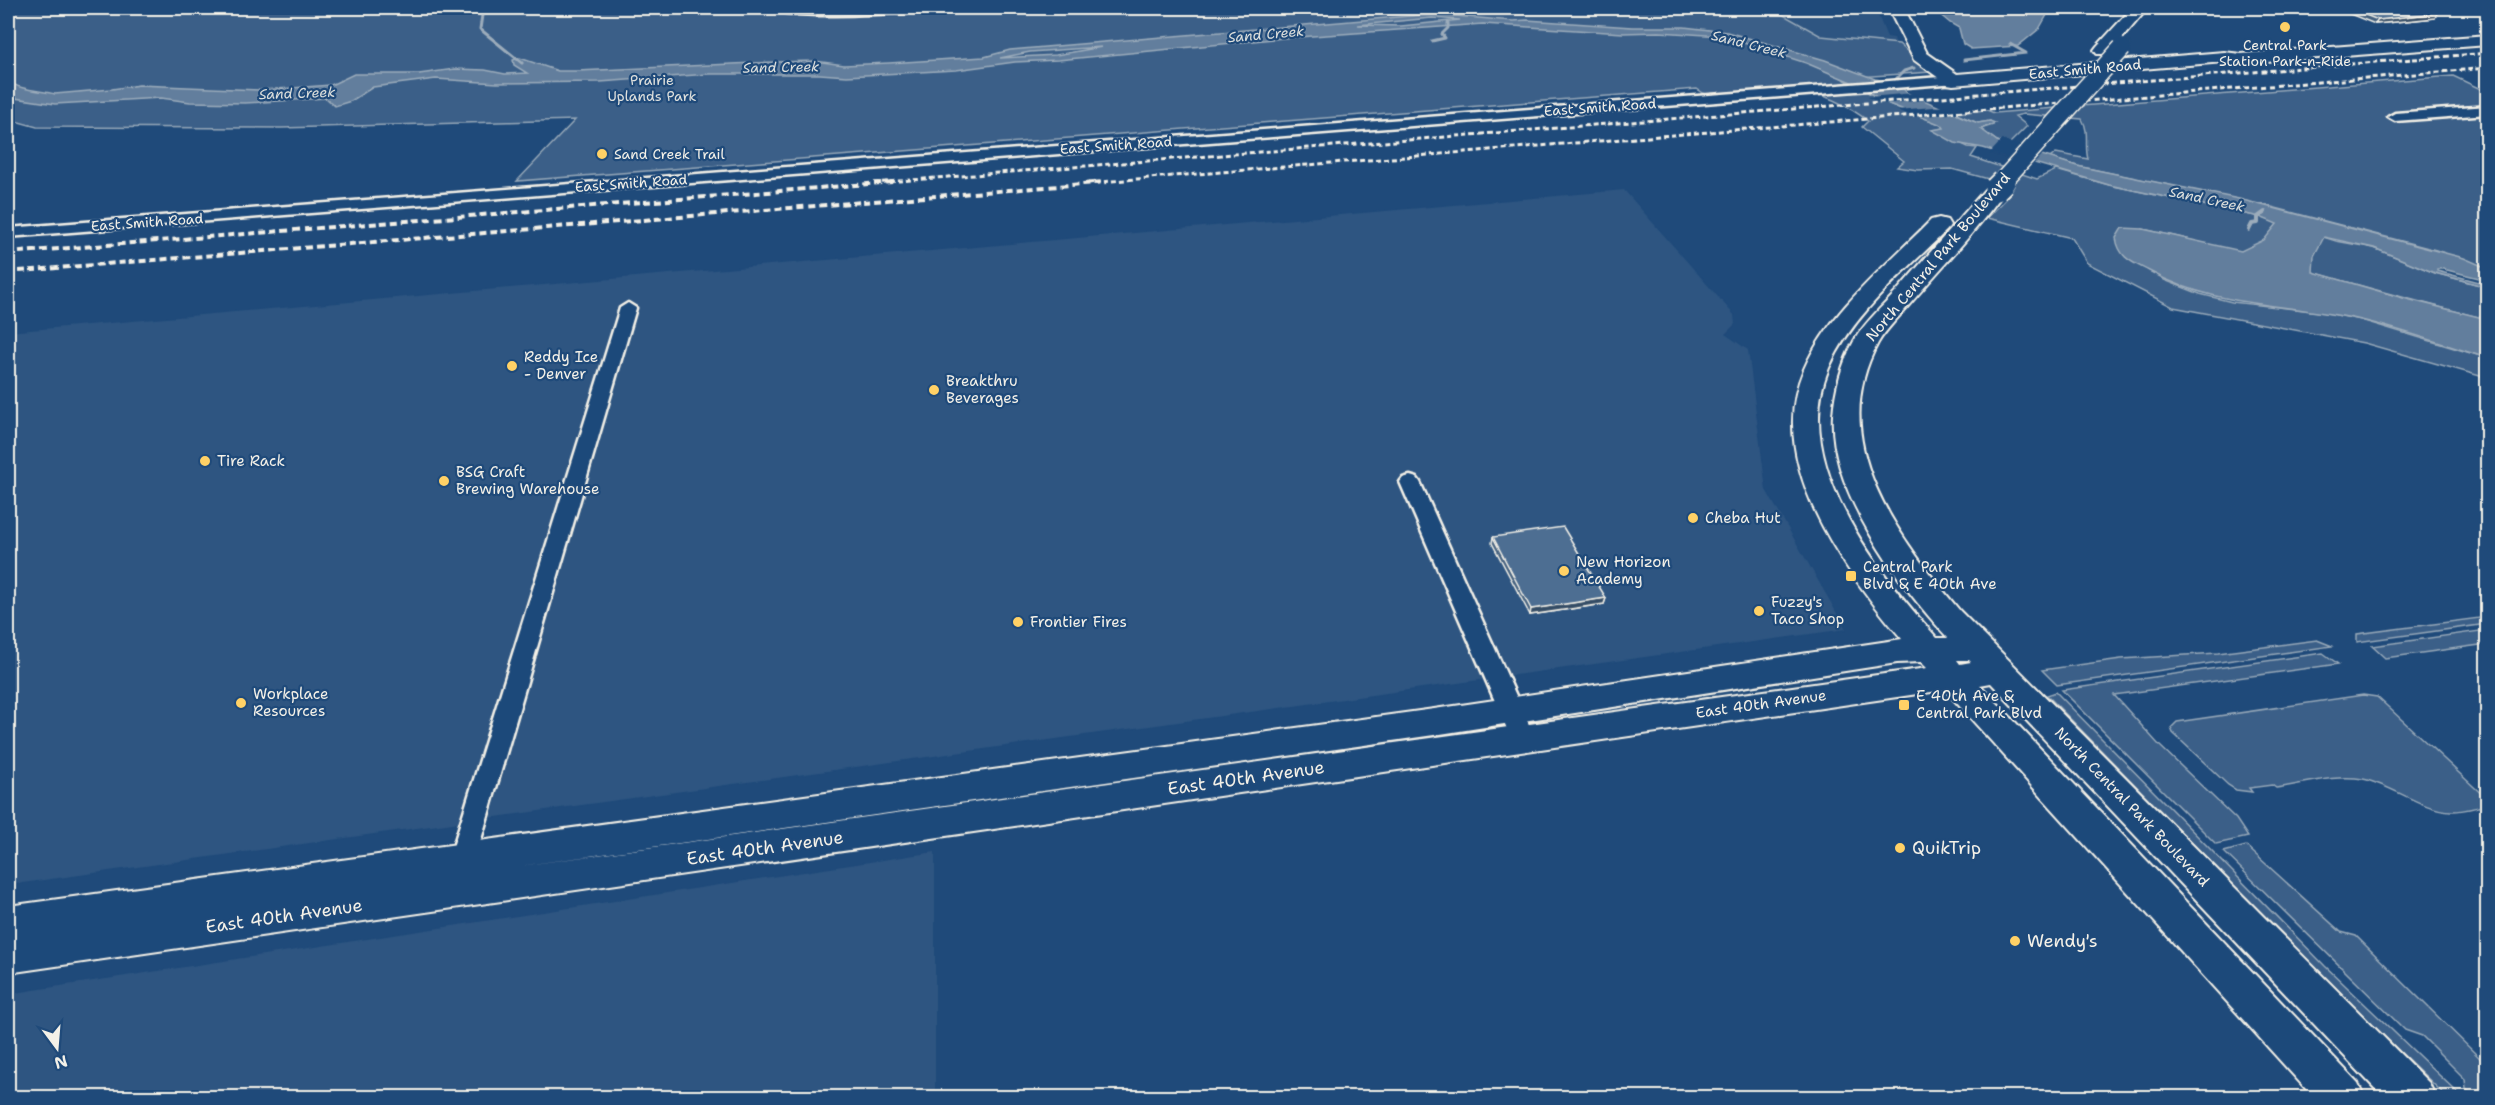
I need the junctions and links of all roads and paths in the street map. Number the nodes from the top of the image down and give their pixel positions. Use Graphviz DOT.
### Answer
graph roads {
  1 [pos="775,8"];
  2 [pos="942,8"];
  3 [pos="1896,8"];
  4 [pos="2140,8"];
  5 [pos="2158,8"];
  6 [pos="2487,31"];
  7 [pos="2487,40"];
  8 [pos="2113,49"];
  9 [pos="2224,57"];
  10 [pos="1953,80"];
  11 [pos="2487,110"];
  12 [pos="2395,117"];
  13 [pos="1987,186"];
  14 [pos="8,233"];
  15 [pos="628,308"];
  16 [pos="1410,482"];
  17 [pos="1929,650"];
  18 [pos="1988,659"];
  19 [pos="1953,677"];
  20 [pos="1517,724"];
  21 [pos="916,811"];
  22 [pos="462,860"];
  23 [pos="311,912"];
  24 [pos="74,914"];
  25 [pos="8,923"];
  26 [pos="54,949"];
  27 [pos="8,956"];
  28 [pos="2343,1098"];
  29 [pos="2414,1098"];
  1 -- 2 [label="street"];
  3 -- 10 [label="street"];
  4 -- 8 [label="street, North Central Park Boulevard"];
  5 -- 8 [label="street, North Central Park Boulevard"];
  6 -- 9 [label="street, East Smith Road"];
  7 -- 9 [label="street, East Smith Road"];
  8 -- 13 [label="street, North Central Park Boulevard, bridge"];
  9 -- 10 [label="street, East Smith Road"];
  10 -- 14 [label="street, East Smith Road"];
  11 -- 12 [label="street"];
  13 -- 17 [label="street, North Central Park Boulevard"];
  13 -- 18 [label="street, North Central Park Boulevard"];
  15 -- 22 [label="street"];
  16 -- 20 [label="street"];
  17 -- 18 [label="street, East 40th Avenue"];
  17 -- 19 [label="street, North Central Park Boulevard"];
  17 -- 20 [label="street, East 40th Avenue"];
  18 -- 19 [label="street, East 40th Avenue"];
  18 -- 29 [label="street, North Central Park Boulevard"];
  19 -- 20 [label="street, East 40th Avenue"];
  19 -- 28 [label="street, North Central Park Boulevard"];
  20 -- 21 [label="street, East 40th Avenue"];
  21 -- 22 [label="street, East 40th Avenue"];
  21 -- 23 [label="street, East 40th Avenue"];
  22 -- 23 [label="street"];
  22 -- 24 [label="street, East 40th Avenue"];
  23 -- 26 [label="street, East 40th Avenue"];
  24 -- 25 [label="street, East 40th Avenue"];
  24 -- 26 [label="street"];
  26 -- 27 [label="street, East 40th Avenue"];
}
